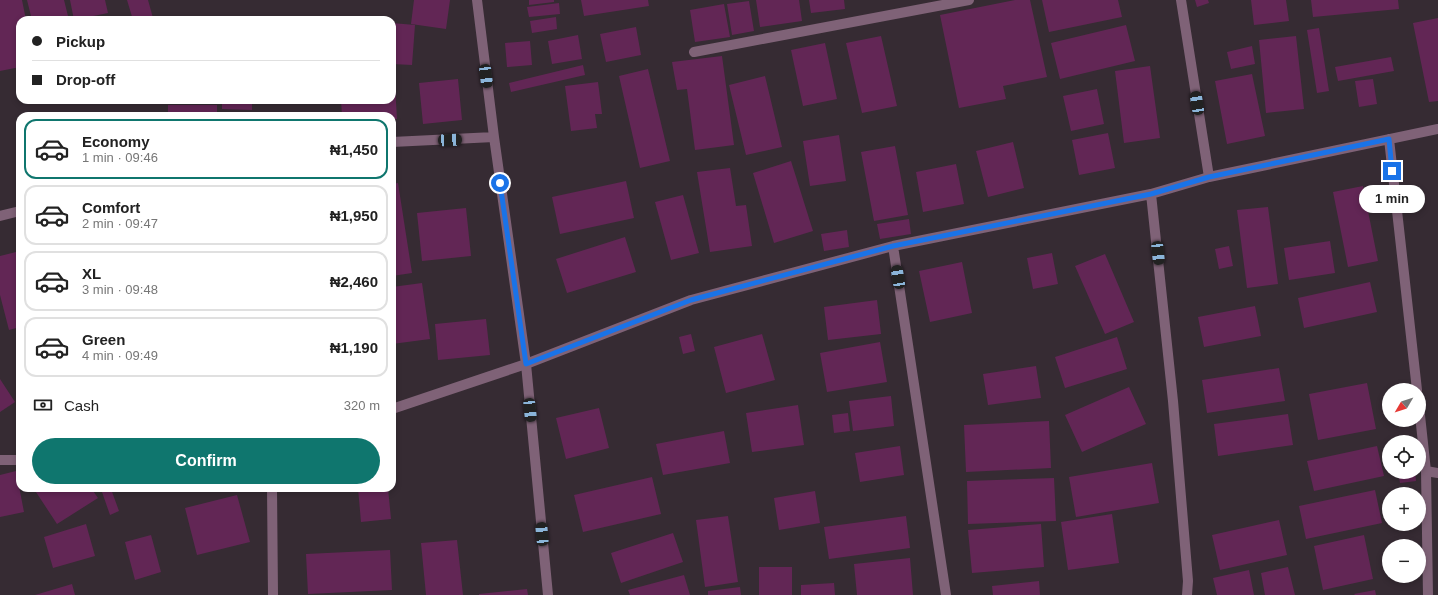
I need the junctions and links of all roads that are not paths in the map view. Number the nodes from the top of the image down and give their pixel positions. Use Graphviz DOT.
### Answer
graph roads {
  1 [pos="477,0"];
  2 [pos="969,0"];
  3 [pos="1181,0"];
  4 [pos="694,52"];
  5 [pos="1438,129"];
  6 [pos="494,137"];
  7 [pos="1389,139"];
  8 [pos="396,142"];
  9 [pos="1209,177"];
  10 [pos="1151,194"];
  11 [pos="16,212"];
  12 [pos="0,216"];
  13 [pos="893,246"];
  14 [pos="526,364"];
  15 [pos="1416,383"];
  16 [pos="396,408"];
  17 [pos="0,460"];
  18 [pos="16,460"];
  19 [pos="1426,472"];
  20 [pos="1438,474"];
  21 [pos="272,492"];
  22 [pos="274,595"];
  23 [pos="548,595"];
  24 [pos="946,595"];
  25 [pos="1186,595"];
  26 [pos="1428,595"];
  1 -- 6 [label="street"];
  2 -- 4 [label="street"];
  3 -- 9 [label="street"];
  5 -- 7 [label="street"];
  6 -- 8 [label="street"];
  6 -- 14 [label="street"];
  7 -- 9 [label="street"];
  7 -- 15 [label="street"];
  9 -- 10 [label="street"];
  10 -- 13 [label="street"];
  10 -- 25 [label="street"];
  11 -- 12 [label="street"];
  13 -- 14 [label="street"];
  13 -- 24 [label="street"];
  14 -- 16 [label="street"];
  14 -- 23 [label="street"];
  17 -- 18 [label="street"];
  19 -- 20 [label="street"];
  19 -- 26 [label="street"];
  21 -- 22 [label="street"];
}
